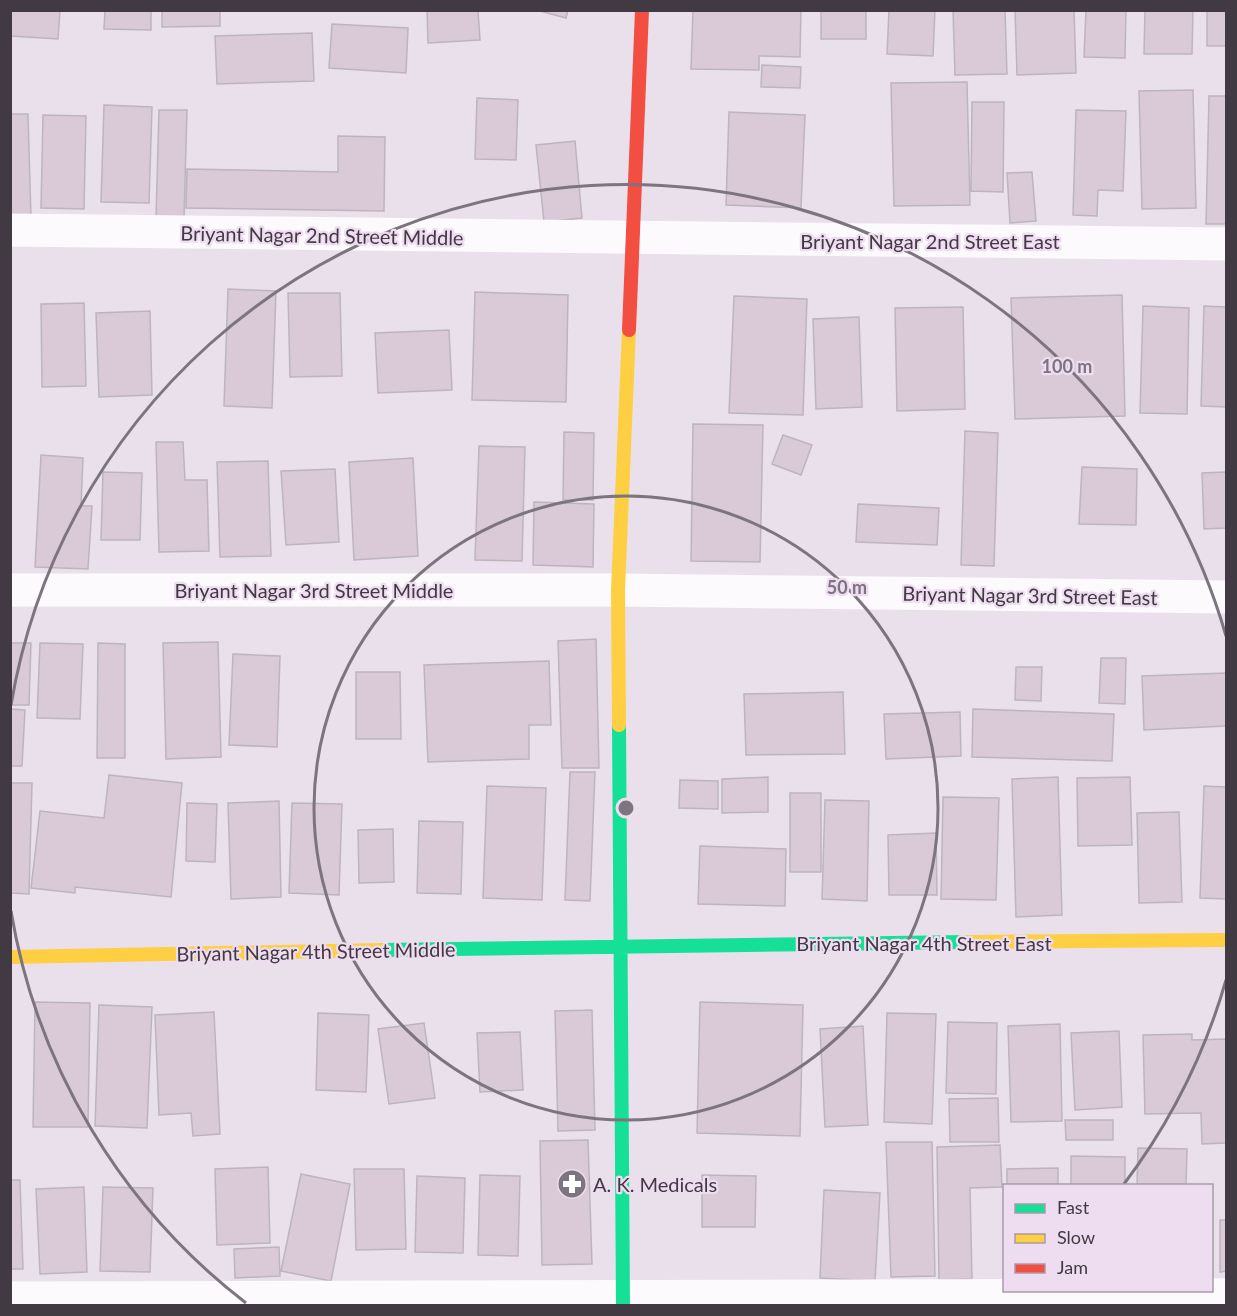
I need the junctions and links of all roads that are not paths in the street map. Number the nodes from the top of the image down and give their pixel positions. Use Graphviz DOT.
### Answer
graph roads {
  1 [pos="642,10"];
  2 [pos="10,230"];
  3 [pos="634,239"];
  4 [pos="1227,244"];
  5 [pos="10,590"];
  6 [pos="618,590"];
  7 [pos="1227,597"];
  8 [pos="1227,940"];
  9 [pos="621,945"];
  10 [pos="10,957"];
  11 [pos="1227,1295"];
  12 [pos="10,1298"];
  13 [pos="623,1301"];
  1 -- 3 [label="street"];
  2 -- 3 [label="street, Briyant Nagar 2nd Street Middle"];
  3 -- 4 [label="street, Briyant Nagar 2nd Street East"];
  3 -- 6 [label="street"];
  5 -- 6 [label="street, Briyant Nagar 3rd Street Middle"];
  6 -- 7 [label="street, Briyant Nagar 3rd Street East"];
  6 -- 9 [label="street"];
  8 -- 9 [label="street, Briyant Nagar 4th Street East"];
  9 -- 10 [label="street, Briyant Nagar 4th Street Middle"];
  9 -- 13 [label="street"];
  11 -- 13 [label="street"];
  12 -- 13 [label="street"];
}
